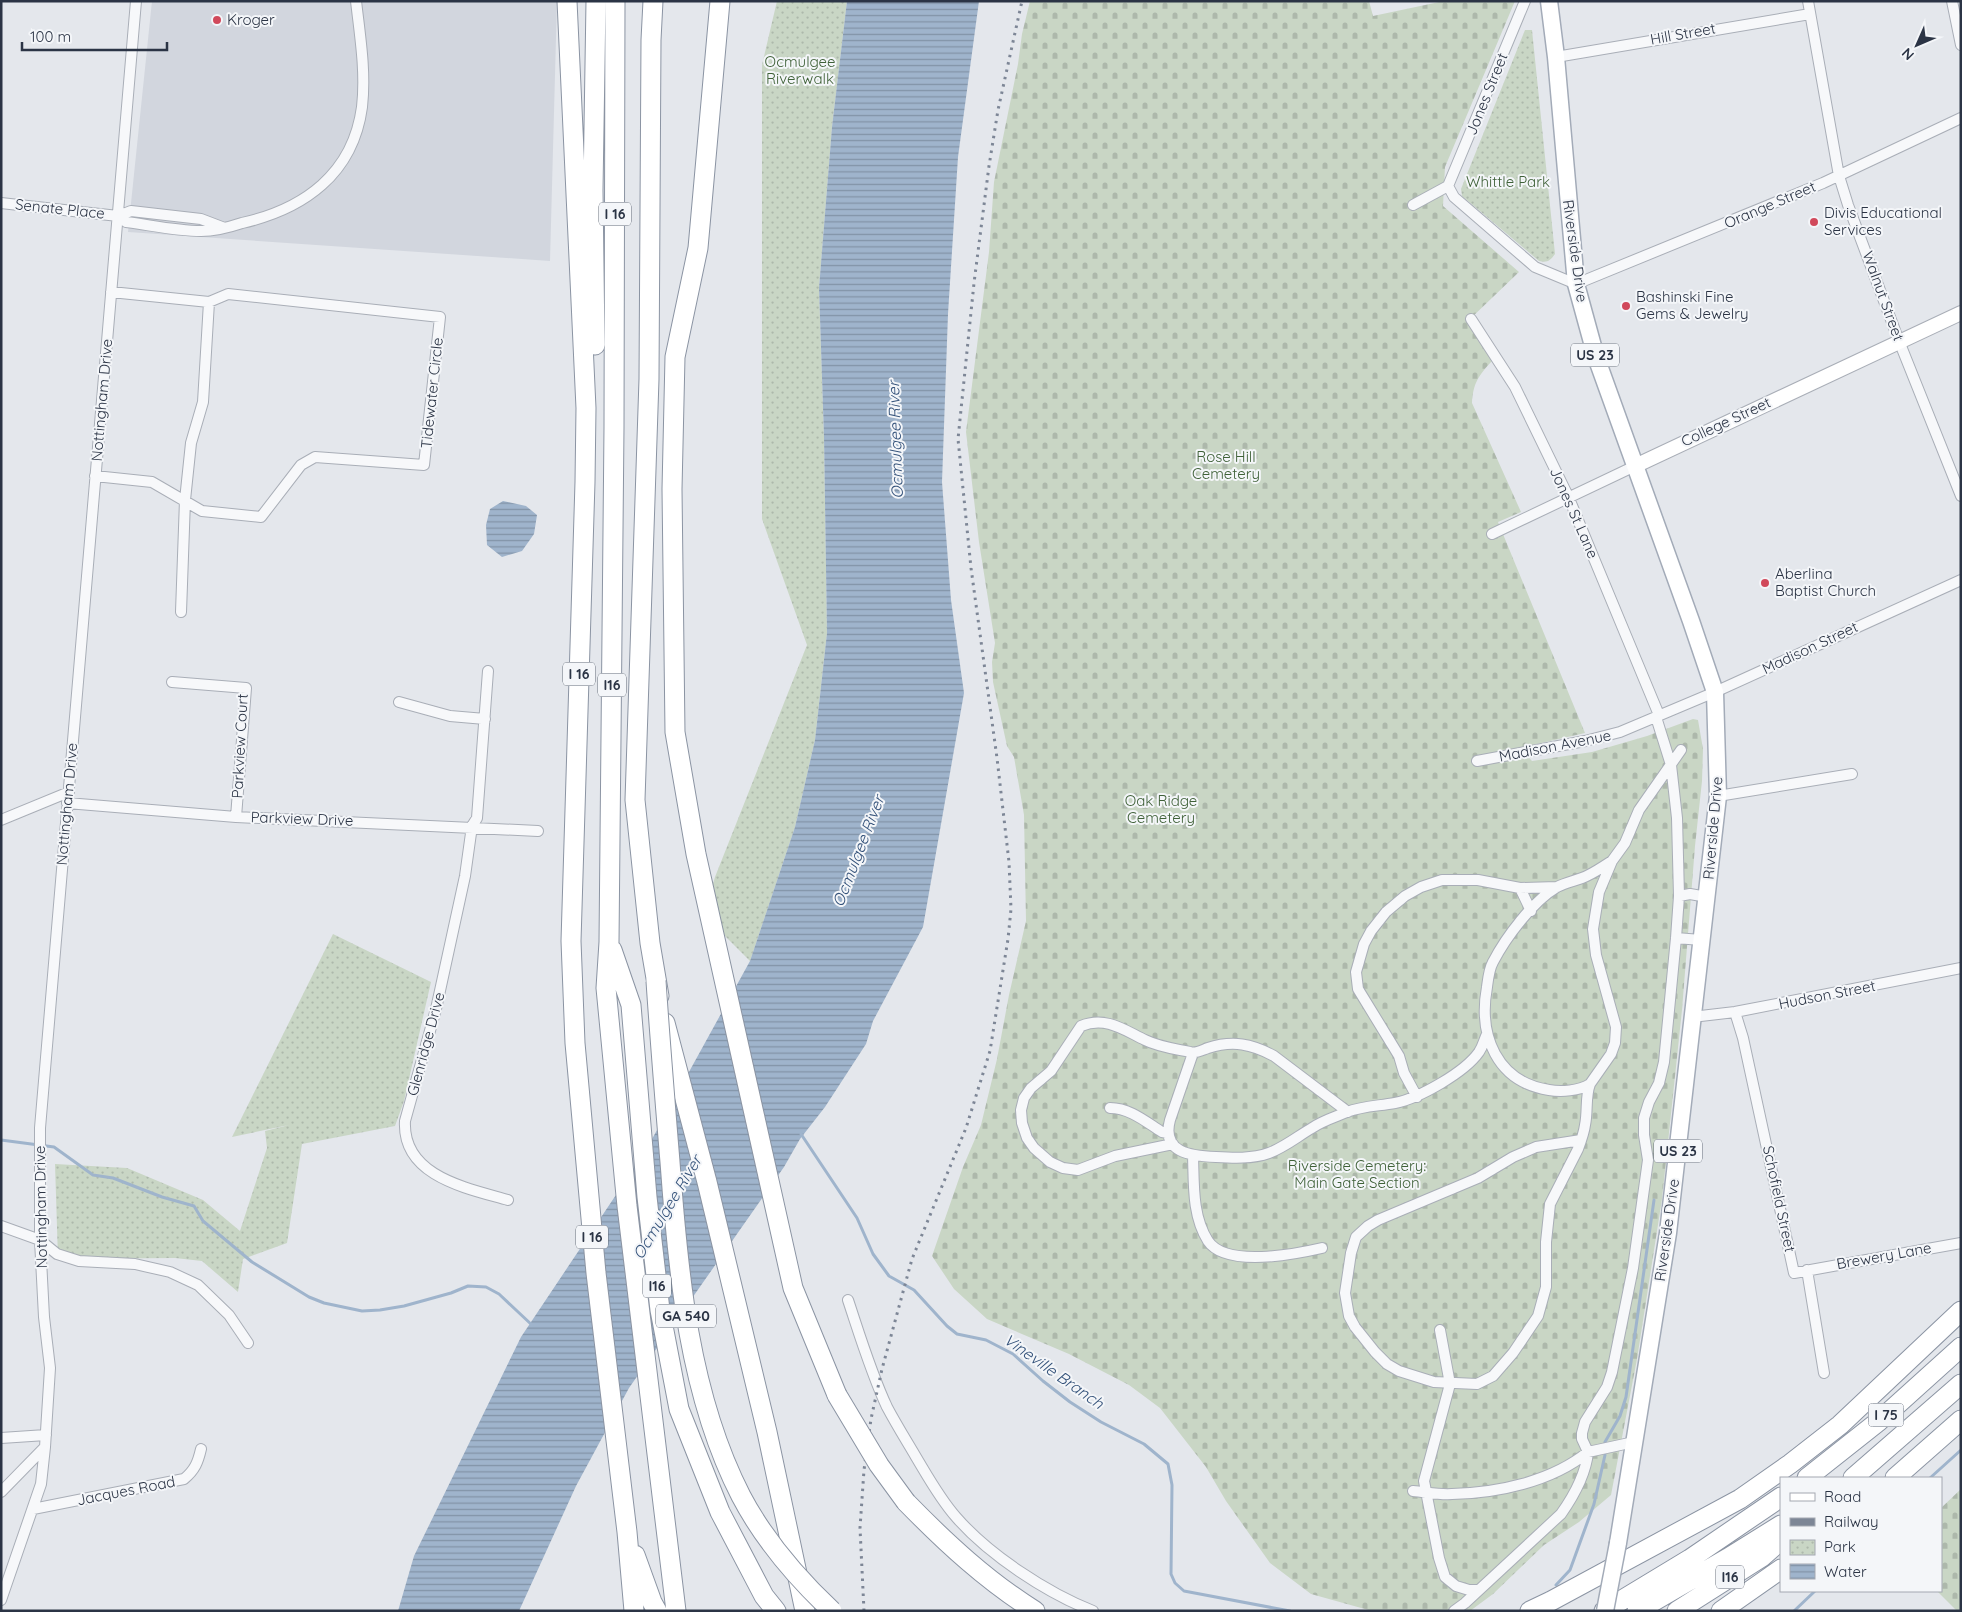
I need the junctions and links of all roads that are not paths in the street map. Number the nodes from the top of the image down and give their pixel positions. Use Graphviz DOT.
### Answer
graph roads {
  1 [pos="136,1"];
  2 [pos="356,1"];
  3 [pos="567,1"];
  4 [pos="573,1"];
  5 [pos="596,1"];
  6 [pos="615,1"];
  7 [pos="653,1"];
  8 [pos="720,1"];
  9 [pos="1525,1"];
  10 [pos="1549,1"];
  11 [pos="1808,1"];
  12 [pos="1952,1"];
  13 [pos="1810,14"];
  14 [pos="570,44"];
  15 [pos="1961,45"];
  16 [pos="1556,57"];
  17 [pos="1961,118"];
  18 [pos="1839,176"];
  19 [pos="1448,186"];
  20 [pos="1,203"];
  21 [pos="1413,205"];
  22 [pos="118,216"];
  23 [pos="1576,284"];
  24 [pos="111,292"];
  25 [pos="209,302"];
  26 [pos="1961,314"];
  27 [pos="1470,319"];
  28 [pos="1899,341"];
  29 [pos="586,408"];
  30 [pos="614,428"];
  31 [pos="1635,466"];
  32 [pos="95,476"];
  33 [pos="1568,496"];
  34 [pos="1961,496"];
  35 [pos="185,500"];
  36 [pos="1492,534"];
  37 [pos="1961,580"];
  38 [pos="181,612"];
  39 [pos="488,671"];
  40 [pos="172,682"];
  41 [pos="1715,692"];
  42 [pos="399,702"];
  43 [pos="1657,716"];
  44 [pos="485,719"];
  45 [pos="1681,750"];
  46 [pos="1477,761"];
  47 [pos="1671,765"];
  48 [pos="1852,774"];
  49 [pos="69,792"];
  50 [pos="1718,796"];
  51 [pos="67,803"];
  52 [pos="236,816"];
  53 [pos="1,820"];
  54 [pos="472,826"];
  55 [pos="538,830"];
  56 [pos="1612,861"];
  57 [pos="1584,878"];
  58 [pos="1557,887"];
  59 [pos="1520,888"];
  60 [pos="1598,892"];
  61 [pos="1679,896"];
  62 [pos="1706,897"];
  63 [pos="1531,911"];
  64 [pos="1676,938"];
  65 [pos="1701,940"];
  66 [pos="609,942"];
  67 [pos="1961,968"];
  68 [pos="656,981"];
  69 [pos="1734,1012"];
  70 [pos="1692,1017"];
  71 [pos="1486,1034"];
  72 [pos="1193,1053"];
  73 [pos="1475,1056"];
  74 [pos="1497,1058"];
  75 [pos="1590,1084"];
  76 [pos="1417,1097"];
  77 [pos="1110,1108"];
  78 [pos="1348,1112"];
  79 [pos="1168,1133"];
  80 [pos="1581,1140"];
  81 [pos="1172,1144"];
  82 [pos="1193,1155"];
  83 [pos="508,1200"];
  84 [pos="1,1226"];
  85 [pos="40,1240"];
  86 [pos="1961,1242"];
  87 [pos="1322,1248"];
  88 [pos="1807,1270"];
  89 [pos="848,1300"];
  90 [pos="1961,1311"];
  91 [pos="1440,1330"];
  92 [pos="248,1343"];
  93 [pos="1961,1347"];
  94 [pos="1824,1373"];
  95 [pos="1450,1384"];
  96 [pos="1961,1384"];
  97 [pos="1961,1420"];
  98 [pos="46,1435"];
  99 [pos="1,1438"];
  100 [pos="1634,1442"];
  101 [pos="45,1447"];
  102 [pos="201,1449"];
  103 [pos="1588,1452"];
  104 [pos="1856,1475"];
  105 [pos="1808,1477"];
  106 [pos="1896,1477"];
  107 [pos="1413,1491"];
  108 [pos="1,1492"];
  109 [pos="1426,1492"];
  110 [pos="1780,1498"];
  111 [pos="33,1509"];
  112 [pos="1780,1526"];
  113 [pos="628,1532"];
  114 [pos="1780,1541"];
  115 [pos="1780,1570"];
  116 [pos="1479,1590"];
  117 [pos="1,1600"];
  118 [pos="634,1611"];
  119 [pos="657,1611"];
  120 [pos="676,1611"];
  121 [pos="776,1611"];
  122 [pos="805,1611"];
  123 [pos="832,1611"];
  124 [pos="1035,1611"];
  125 [pos="1093,1611"];
  126 [pos="1454,1611"];
  127 [pos="1530,1611"];
  128 [pos="1604,1611"];
  129 [pos="1637,1611"];
  130 [pos="1677,1611"];
  131 [pos="1721,1611"];
  1 -- 22 [label="street, Nottingham Drive"];
  2 -- 22 [label="street, Senate Place"];
  3 -- 14 [label="highway"];
  4 -- 14 [label="highway"];
  5 -- 29 [label="highway, I 16"];
  6 -- 30 [label="highway, I 16"];
  7 -- 68 [label="highway, I 16"];
  8 -- 124 [label="highway, bridge"];
  9 -- 19 [label="street, Jones Street"];
  10 -- 16 [label="main road, Riverside Drive / US 23"];
  11 -- 13 [label="street, Walnut Street"];
  12 -- 15 [label="street"];
  13 -- 16 [label="street, Hill Street"];
  13 -- 18 [label="street, Walnut Street"];
  14 -- 29 [label="highway"];
  16 -- 23 [label="main road, Riverside Drive / US 23"];
  17 -- 18 [label="street, Orange Street"];
  18 -- 23 [label="street, Orange Street"];
  18 -- 28 [label="street, Walnut Street"];
  19 -- 21 [label="street"];
  19 -- 23 [label="street"];
  20 -- 22 [label="street, Senate Place"];
  22 -- 24 [label="street, Nottingham Drive"];
  23 -- 31 [label="main road, Riverside Drive / US 23"];
  24 -- 25 [label="street, Tidewater Circle"];
  24 -- 32 [label="street, Nottingham Drive"];
  25 -- 35 [label="street"];
  25 -- 35 [label="street, Tidewater Circle"];
  26 -- 28 [label="street, College Street"];
  27 -- 33 [label="street, Jones St Lane"];
  28 -- 31 [label="street, College Street"];
  28 -- 34 [label="street, Walnut Street"];
  29 -- 113 [label="highway, I 16"];
  30 -- 66 [label="highway, I16"];
  31 -- 33 [label="street, College Street"];
  31 -- 41 [label="main road, Riverside Drive / US 23"];
  32 -- 35 [label="street, Tidewater Circle"];
  32 -- 49 [label="street, Nottingham Drive"];
  33 -- 36 [label="street, College Street"];
  33 -- 43 [label="street, Jones St Lane"];
  35 -- 38 [label="street"];
  37 -- 41 [label="street, Madison Street"];
  39 -- 44 [label="street, Glenridge Drive"];
  40 -- 52 [label="street, Parkview Court"];
  41 -- 43 [label="street, Madison Street"];
  41 -- 50 [label="main road, Riverside Drive / US 23"];
  42 -- 44 [label="street"];
  43 -- 46 [label="street, Madison Avenue"];
  43 -- 47 [label="street, Jones St Lane"];
  44 -- 54 [label="street, Glenridge Drive"];
  45 -- 47 [label="street"];
  47 -- 56 [label="street"];
  47 -- 61 [label="street, Jones St Lane"];
  48 -- 50 [label="street"];
  49 -- 51 [label="street, Nottingham Drive"];
  49 -- 53 [label="street"];
  50 -- 62 [label="main road, Riverside Drive / US 23"];
  51 -- 52 [label="street, Parkview Drive"];
  51 -- 85 [label="street, Nottingham Drive"];
  52 -- 54 [label="street, Parkview Drive"];
  54 -- 55 [label="street, Parkview Drive"];
  54 -- 83 [label="street, Glenridge Drive"];
  56 -- 57 [label="street"];
  56 -- 60 [label="street"];
  57 -- 58 [label="street"];
  57 -- 60 [label="street"];
  58 -- 59 [label="street"];
  58 -- 63 [label="street"];
  59 -- 63 [label="street"];
  59 -- 76 [label="street"];
  60 -- 75 [label="street"];
  61 -- 62 [label="street"];
  61 -- 64 [label="street, Jones St Lane"];
  62 -- 65 [label="main road, Riverside Drive / US 23"];
  63 -- 71 [label="street"];
  64 -- 65 [label="street"];
  64 -- 103 [label="street, Jones St Lane"];
  65 -- 70 [label="main road, Riverside Drive / US 23"];
  66 -- 120 [label="highway"];
  66 -- 121 [label="highway, I16"];
  67 -- 69 [label="street, Hudson Street"];
  68 -- 122 [label="highway, I 16, bridge"];
  68 -- 123 [label="highway, GA 540, bridge"];
  69 -- 70 [label="street, Hudson Street"];
  69 -- 88 [label="street, Schofield Street"];
  70 -- 100 [label="main road, Riverside Drive / US 23"];
  71 -- 73 [label="street"];
  71 -- 74 [label="street"];
  72 -- 78 [label="street"];
  72 -- 79 [label="street"];
  72 -- 81 [label="street"];
  73 -- 74 [label="street"];
  73 -- 76 [label="street"];
  74 -- 75 [label="street"];
  75 -- 80 [label="street"];
  76 -- 78 [label="street"];
  77 -- 79 [label="street"];
  78 -- 82 [label="street"];
  79 -- 81 [label="street"];
  80 -- 95 [label="street"];
  80 -- 95 [label="street"];
  81 -- 82 [label="street"];
  82 -- 87 [label="street"];
  84 -- 85 [label="street"];
  85 -- 92 [label="street"];
  85 -- 98 [label="street, Nottingham Drive"];
  86 -- 88 [label="street, Brewery Lane"];
  88 -- 94 [label="street, Schofield Street"];
  89 -- 125 [label="street"];
  90 -- 127 [label="highway"];
  91 -- 95 [label="street"];
  93 -- 105 [label="highway, I 75"];
  95 -- 109 [label="street"];
  96 -- 104 [label="highway, I 75"];
  97 -- 106 [label="highway"];
  98 -- 99 [label="street"];
  98 -- 101 [label="street, Nottingham Drive"];
  100 -- 103 [label="street"];
  100 -- 128 [label="main road, Riverside Drive / US 23, bridge"];
  101 -- 108 [label="street"];
  101 -- 111 [label="street, Nottingham Drive"];
  102 -- 111 [label="street, Jacques Road"];
  103 -- 109 [label="street"];
  103 -- 116 [label="street"];
  107 -- 109 [label="street"];
  109 -- 116 [label="street"];
  110 -- 128 [label="highway"];
  111 -- 117 [label="street, Nottingham Drive"];
  112 -- 129 [label="highway"];
  113 -- 118 [label="highway"];
  113 -- 119 [label="highway"];
  114 -- 130 [label="highway, I16"];
  115 -- 131 [label="highway"];
  116 -- 126 [label="street"];
}
